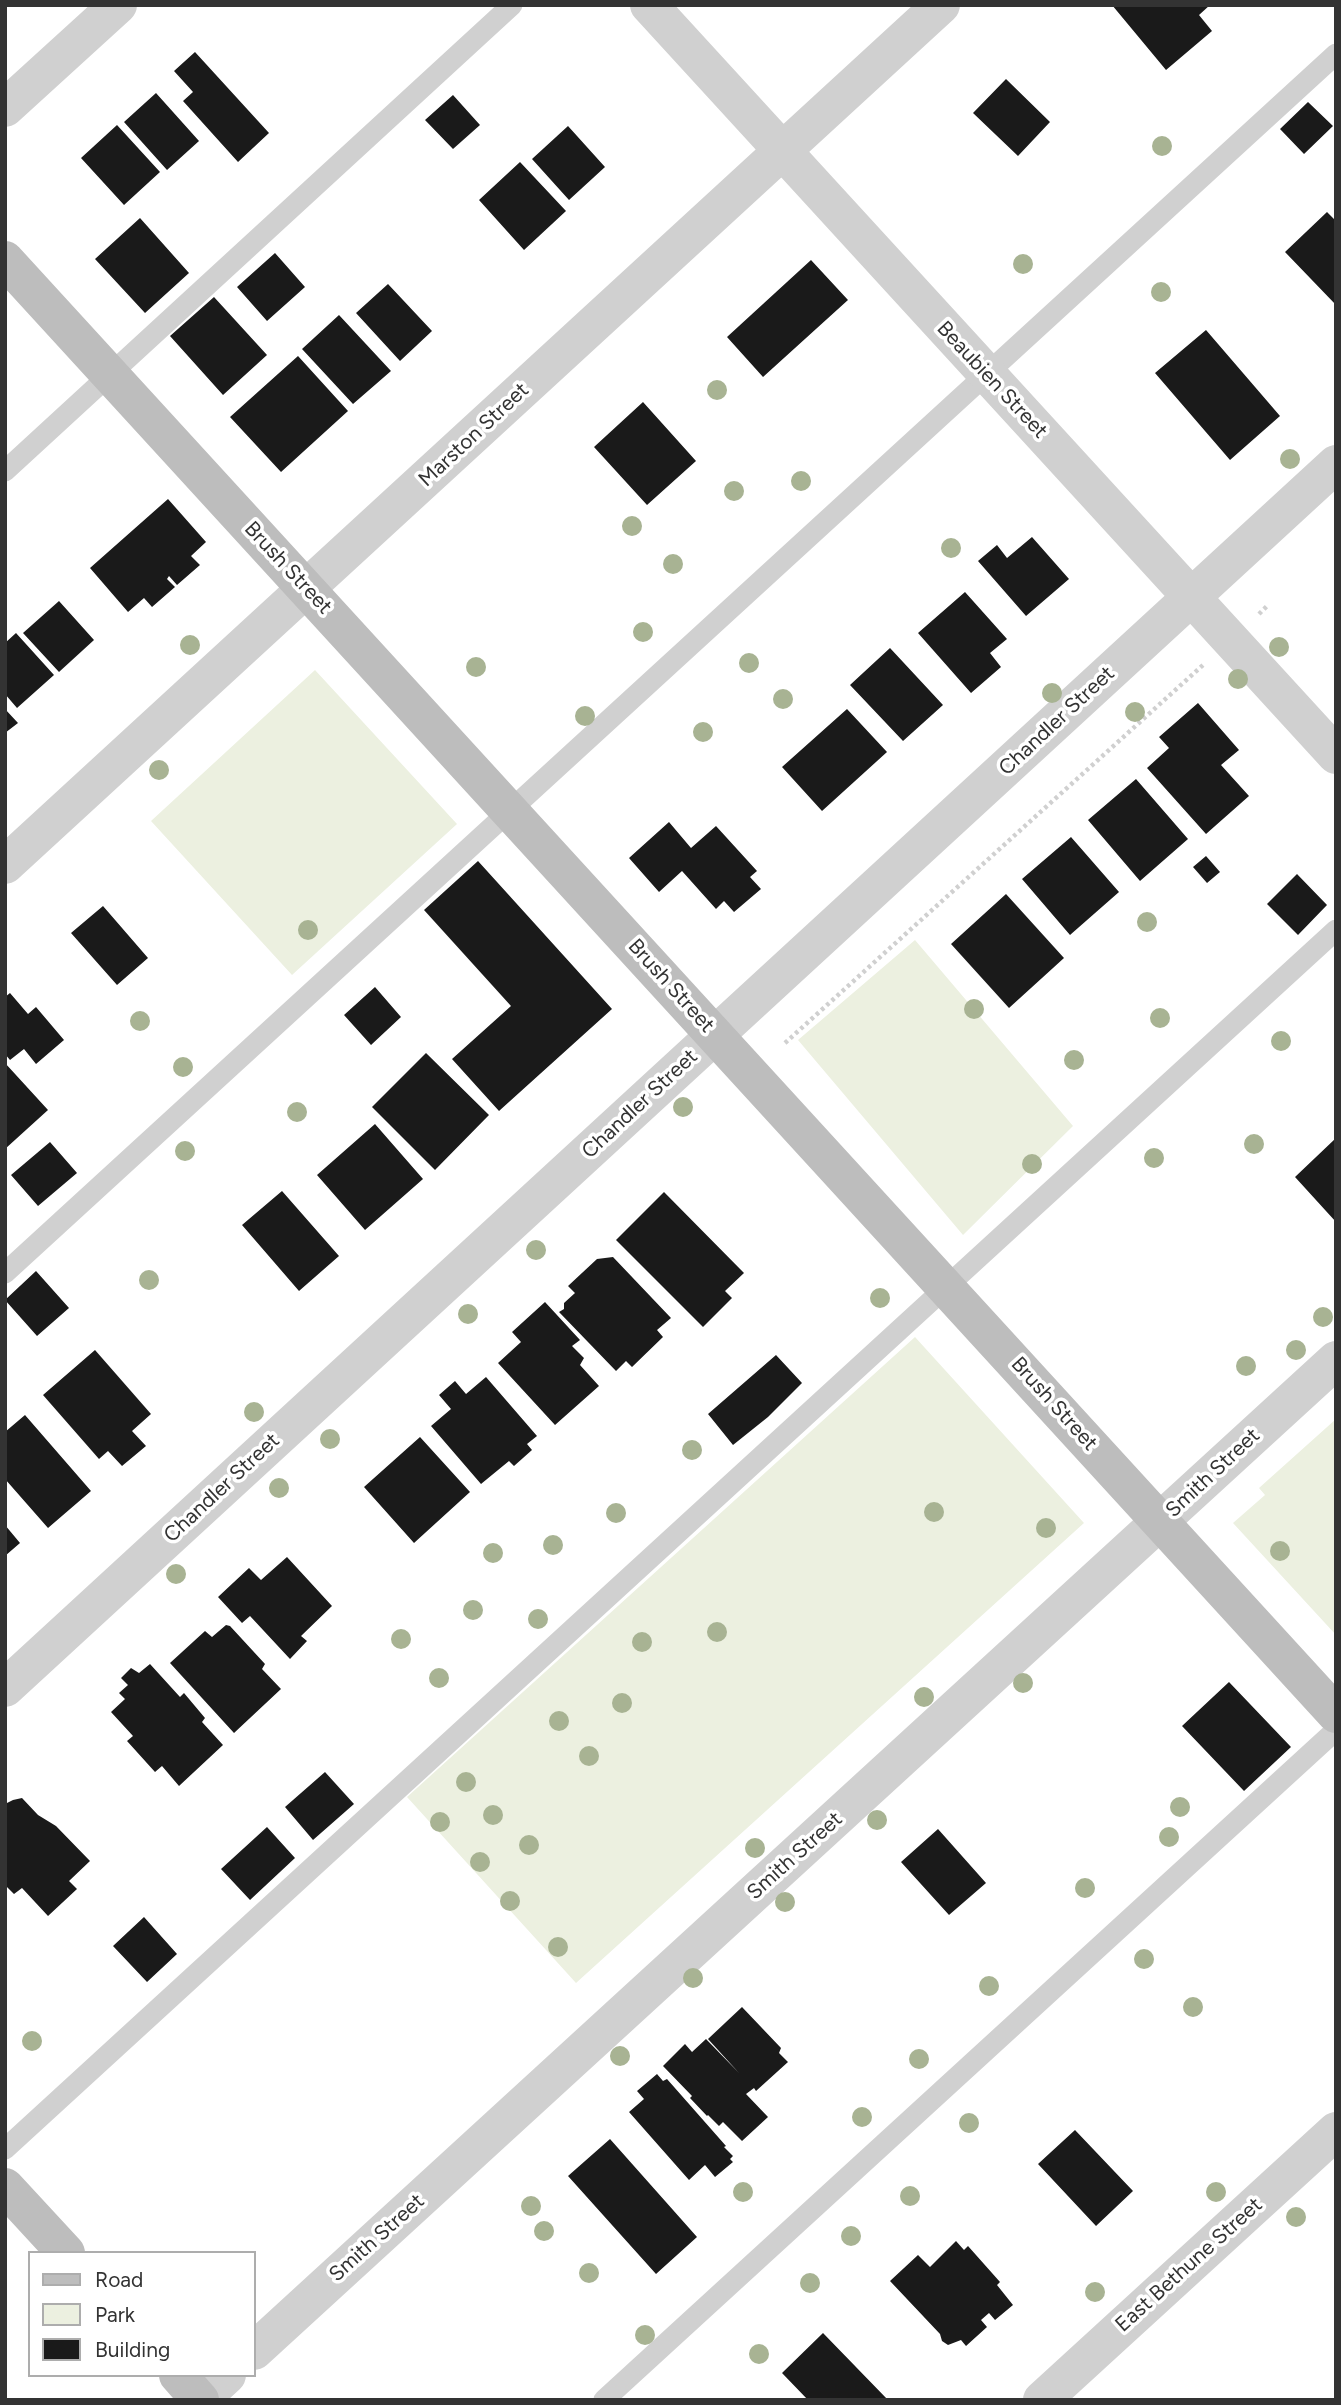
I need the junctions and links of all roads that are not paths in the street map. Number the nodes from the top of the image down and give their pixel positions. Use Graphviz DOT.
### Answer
graph roads {
  1 [pos="118,5"];
  2 [pos="512,5"];
  3 [pos="649,5"];
  4 [pos="942,5"];
  5 [pos="1336,54"];
  6 [pos="5,108"];
  7 [pos="783,151"];
  8 [pos="5,260"];
  9 [pos="111,374"];
  10 [pos="987,374"];
  11 [pos="1336,464"];
  12 [pos="5,471"];
  13 [pos="307,588"];
  14 [pos="1192,597"];
  15 [pos="1336,755"];
  16 [pos="510,810"];
  17 [pos="5,864"];
  18 [pos="1336,930"];
  19 [pos="715,1035"];
  20 [pos="5,1273"];
  21 [pos="946,1286"];
  22 [pos="1336,1360"];
  23 [pos="1161,1521"];
  24 [pos="5,1688"];
  25 [pos="1336,1714"];
  26 [pos="1336,1730"];
  27 [pos="1336,2131"];
  28 [pos="5,2149"];
  29 [pos="5,2187"];
  30 [pos="64,2251"];
  31 [pos="256,2349"];
  32 [pos="180,2377"];
  33 [pos="225,2377"];
  34 [pos="200,2400"];
  35 [pos="604,2400"];
  36 [pos="1042,2400"];
  1 -- 6 [label="street"];
  2 -- 9 [label="lane"];
  3 -- 7 [label="street, Beaubien Street"];
  4 -- 7 [label="street, Marston Street"];
  5 -- 10 [label="lane"];
  7 -- 10 [label="street, Beaubien Street"];
  7 -- 13 [label="street, Marston Street"];
  8 -- 9 [label="street, Brush Street"];
  9 -- 12 [label="lane"];
  9 -- 13 [label="street, Brush Street"];
  10 -- 14 [label="street, Beaubien Street"];
  10 -- 16 [label="lane"];
  11 -- 14 [label="street, Chandler Street"];
  13 -- 16 [label="street, Brush Street"];
  13 -- 17 [label="street, Marston Street"];
  14 -- 15 [label="street, Beaubien Street"];
  14 -- 19 [label="street, Chandler Street"];
  16 -- 19 [label="street, Brush Street"];
  16 -- 20 [label="lane"];
  18 -- 21 [label="lane"];
  19 -- 21 [label="street, Brush Street"];
  19 -- 24 [label="street, Chandler Street"];
  21 -- 23 [label="street, Brush Street"];
  21 -- 28 [label="lane"];
  22 -- 23 [label="street, Smith Street"];
  23 -- 25 [label="street, Brush Street"];
  23 -- 31 [label="street, Smith Street"];
  26 -- 35 [label="lane"];
  27 -- 36 [label="street, East Bethune Street"];
  29 -- 30 [label="street"];
  32 -- 34 [label="street"];
  33 -- 34 [label="street"];
}
